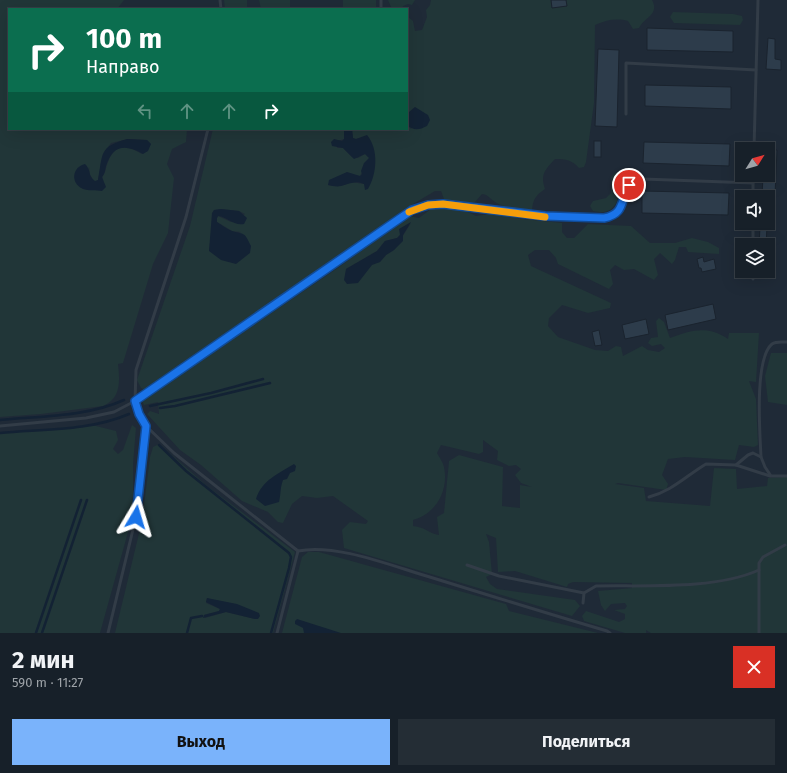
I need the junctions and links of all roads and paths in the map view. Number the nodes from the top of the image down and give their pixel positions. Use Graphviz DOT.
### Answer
graph roads {
  1 [pos="758,0"];
  2 [pos="756,70"];
  3 [pos="626,114"];
  4 [pos="208,130"];
  5 [pos="754,142"];
  6 [pos="752,183"];
  7 [pos="752,190"];
  8 [pos="787,342"];
  9 [pos="135,401"];
  10 [pos="0,426"];
  11 [pos="146,426"];
  12 [pos="761,457"];
  13 [pos="736,465"];
  14 [pos="771,476"];
  15 [pos="787,476"];
  16 [pos="649,497"];
  17 [pos="785,545"];
  18 [pos="298,551"];
  19 [pos="467,565"];
  20 [pos="759,570"];
  21 [pos="584,593"];
  22 [pos="583,603"];
  23 [pos="108,633"];
  24 [pos="277,633"];
  25 [pos="610,633"];
  26 [pos="759,633"];
  1 -- 2 [label="lane"];
  2 -- 3 [label="lane"];
  2 -- 5 [label="lane"];
  4 -- 9 [label="lane"];
  6 -- 7 [label="lane"];
  6 -- 9 [label="lane"];
  8 -- 12 [label="lane"];
  9 -- 10 [label="lane"];
  9 -- 11 [label="lane"];
  11 -- 18 [label="lane"];
  11 -- 23 [label="lane"];
  12 -- 13 [label="lane"];
  12 -- 14 [label="lane"];
  13 -- 14 [label="lane"];
  13 -- 16 [label="lane"];
  14 -- 15 [label="lane"];
  17 -- 20 [label="lane"];
  18 -- 24 [label="lane"];
  18 -- 25 [label="lane"];
  19 -- 21 [label="lane"];
  20 -- 21 [label="lane"];
  20 -- 26 [label="lane"];
  21 -- 22 [label="lane"];
}
